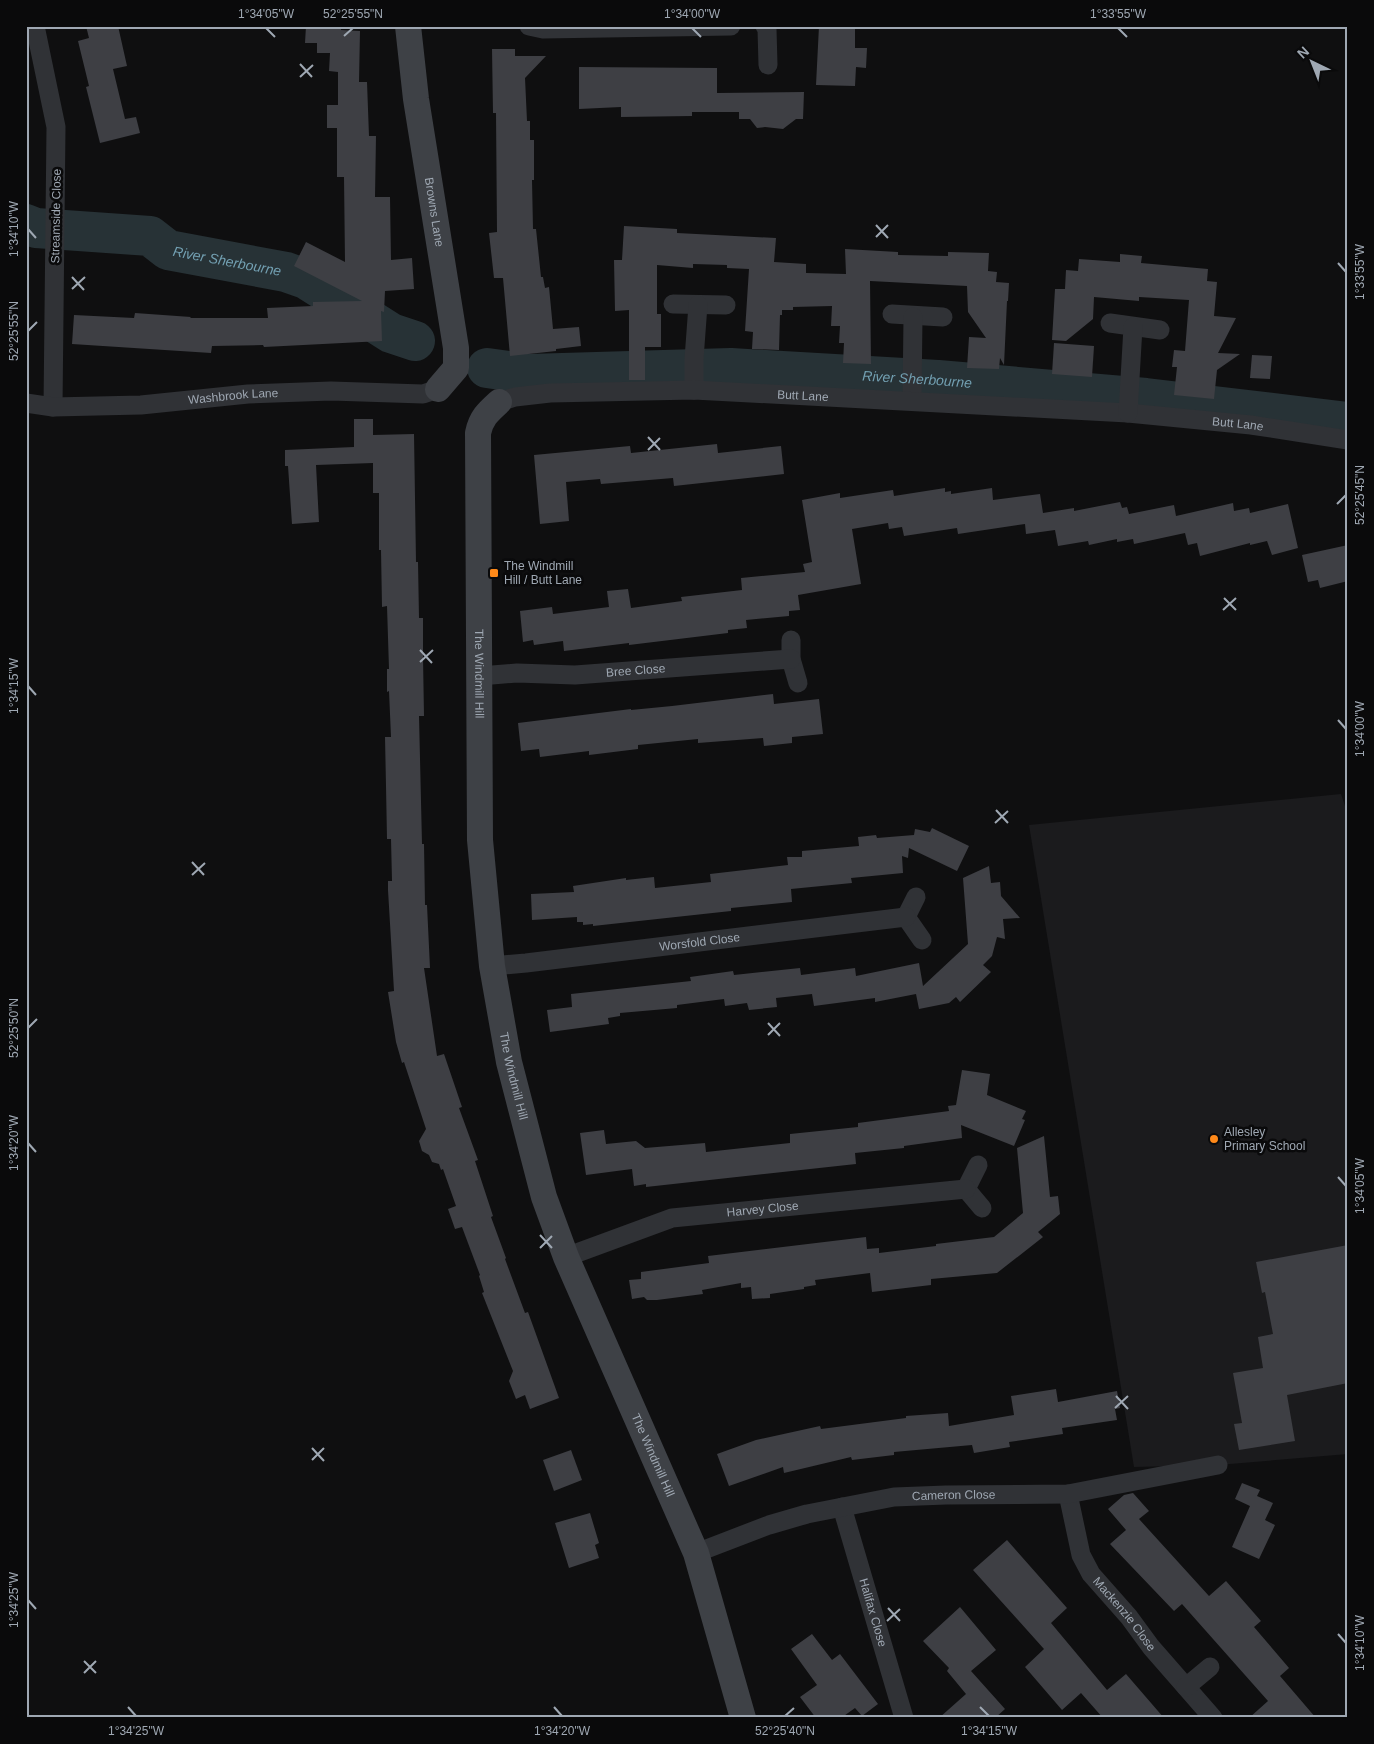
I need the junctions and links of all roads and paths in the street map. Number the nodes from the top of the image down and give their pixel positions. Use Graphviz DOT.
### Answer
graph roads {
  1 [pos="35,26"];
  2 [pos="408,26"];
  3 [pos="529,26"];
  4 [pos="731,26"];
  5 [pos="765,26"];
  6 [pos="768,65"];
  7 [pos="673,304"];
  8 [pos="698,305"];
  9 [pos="726,305"];
  10 [pos="892,314"];
  11 [pos="914,317"];
  12 [pos="943,317"];
  13 [pos="1110,324"];
  14 [pos="1133,327"];
  15 [pos="1160,330"];
  16 [pos="694,385"];
  17 [pos="912,385"];
  18 [pos="438,389"];
  19 [pos="1129,400"];
  20 [pos="499,402"];
  21 [pos="26,403"];
  22 [pos="53,407"];
  23 [pos="1348,440"];
  24 [pos="791,640"];
  25 [pos="791,659"];
  26 [pos="480,676"];
  27 [pos="798,683"];
  28 [pos="916,897"];
  29 [pos="906,916"];
  30 [pos="922,940"];
  31 [pos="492,966"];
  32 [pos="978,1165"];
  33 [pos="966,1189"];
  34 [pos="982,1208"];
  35 [pos="566,1257"];
  36 [pos="1218,1465"];
  37 [pos="1068,1494"];
  38 [pos="842,1507"];
  39 [pos="696,1553"];
  40 [pos="1210,1667"];
  41 [pos="1186,1687"];
  42 [pos="743,1718"];
  43 [pos="904,1718"];
  44 [pos="1213,1718"];
  1 -- 22 [label="street, Streamside Close"];
  2 -- 18 [label="street, Browns Lane"];
  3 -- 4 [label="street"];
  5 -- 6 [label="street"];
  7 -- 8 [label="street"];
  8 -- 9 [label="street"];
  8 -- 16 [label="street"];
  10 -- 11 [label="street"];
  11 -- 12 [label="street"];
  11 -- 17 [label="street"];
  13 -- 14 [label="street"];
  14 -- 15 [label="street"];
  14 -- 19 [label="street"];
  16 -- 17 [label="street, Butt Lane"];
  16 -- 20 [label="street, Butt Lane"];
  17 -- 19 [label="street, Butt Lane"];
  18 -- 22 [label="street, Washbrook Lane"];
  19 -- 23 [label="street, Butt Lane"];
  20 -- 26 [label="street, The Windmill Hill"];
  21 -- 22 [label="street, Washbrook Lane"];
  24 -- 25 [label="street"];
  25 -- 26 [label="street, Bree Close"];
  25 -- 27 [label="street"];
  26 -- 31 [label="street, The Windmill Hill"];
  28 -- 29 [label="street"];
  29 -- 30 [label="street"];
  29 -- 31 [label="street, Worsfold Close"];
  31 -- 35 [label="street, The Windmill Hill"];
  32 -- 33 [label="street"];
  33 -- 34 [label="street"];
  33 -- 35 [label="street, Harvey Close"];
  35 -- 39 [label="street, The Windmill Hill"];
  36 -- 37 [label="street, Cameron Close"];
  37 -- 38 [label="street, Cameron Close"];
  37 -- 41 [label="street, Mackenzie Close"];
  38 -- 39 [label="street, Cameron Close"];
  38 -- 43 [label="street, Halifax Close"];
  39 -- 42 [label="street, The Windmill Hill"];
  40 -- 41 [label="street"];
  41 -- 44 [label="street, Mackenzie Close"];
}
